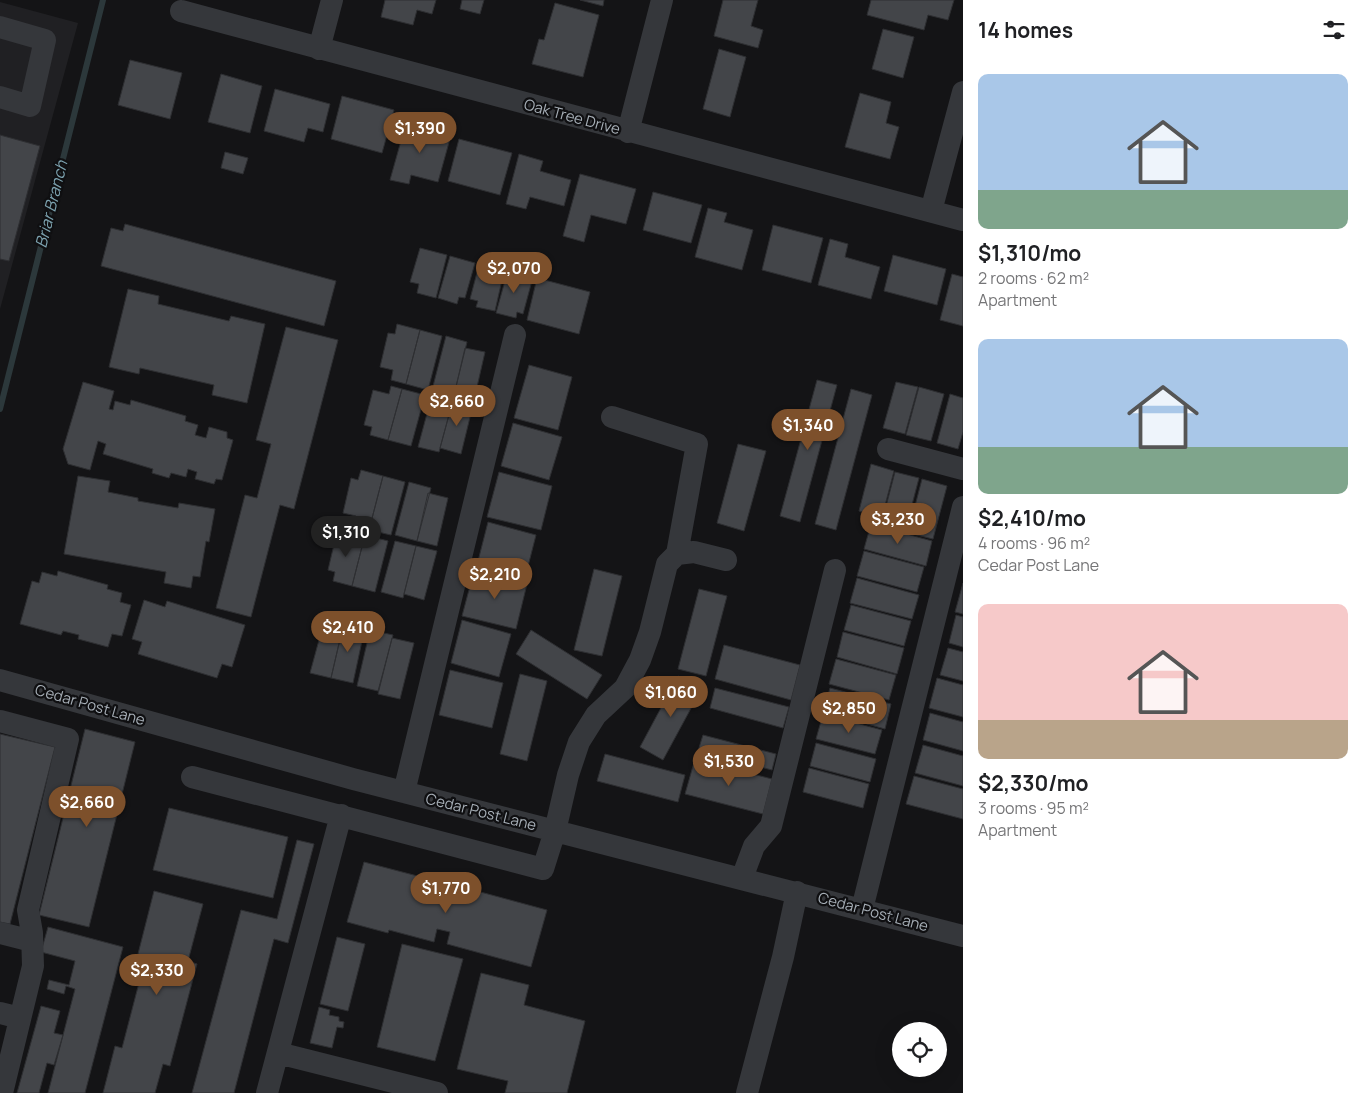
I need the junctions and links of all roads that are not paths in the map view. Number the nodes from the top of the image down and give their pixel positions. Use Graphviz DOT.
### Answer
graph roads {
  1 [pos="332,0"];
  2 [pos="662,0"];
  3 [pos="181,12"];
  4 [pos="0,27"];
  5 [pos="319,50"];
  6 [pos="963,92"];
  7 [pos="0,97"];
  8 [pos="628,132"];
  9 [pos="931,211"];
  10 [pos="963,220"];
  11 [pos="516,335"];
  12 [pos="612,417"];
  13 [pos="888,449"];
  14 [pos="963,469"];
  15 [pos="963,507"];
  16 [pos="677,554"];
  17 [pos="726,560"];
  18 [pos="834,570"];
  19 [pos="0,680"];
  20 [pos="0,721"];
  21 [pos="192,777"];
  22 [pos="404,792"];
  23 [pos="340,816"];
  24 [pos="555,831"];
  25 [pos="742,878"];
  26 [pos="797,892"];
  27 [pos="862,909"];
  28 [pos="0,933"];
  29 [pos="963,936"];
  30 [pos="32,941"];
  31 [pos="10,1015"];
  32 [pos="278,1053"];
  33 [pos="2,1093"];
  34 [pos="267,1093"];
  35 [pos="436,1093"];
  36 [pos="746,1093"];
  1 -- 5 [label="street"];
  2 -- 8 [label="street"];
  3 -- 5 [label="street, Oak Tree Drive"];
  4 -- 7 [label="street"];
  5 -- 8 [label="street, Oak Tree Drive"];
  6 -- 9 [label="street"];
  8 -- 9 [label="street, Oak Tree Drive"];
  9 -- 10 [label="street, Oak Tree Drive"];
  11 -- 22 [label="street"];
  12 -- 16 [label="street"];
  13 -- 14 [label="street"];
  15 -- 27 [label="street"];
  16 -- 17 [label="street"];
  16 -- 24 [label="street"];
  18 -- 25 [label="street"];
  19 -- 22 [label="street, Cedar Post Lane"];
  20 -- 30 [label="street"];
  21 -- 23 [label="street"];
  22 -- 24 [label="street, Cedar Post Lane"];
  23 -- 24 [label="street"];
  23 -- 32 [label="street"];
  24 -- 25 [label="street, Cedar Post Lane"];
  25 -- 26 [label="street, Cedar Post Lane"];
  26 -- 27 [label="street, Cedar Post Lane"];
  26 -- 36 [label="street"];
  27 -- 29 [label="street, Cedar Post Lane"];
  28 -- 30 [label="street"];
  30 -- 31 [label="street"];
  31 -- 33 [label="street"];
  32 -- 34 [label="street"];
  32 -- 35 [label="street"];
}
